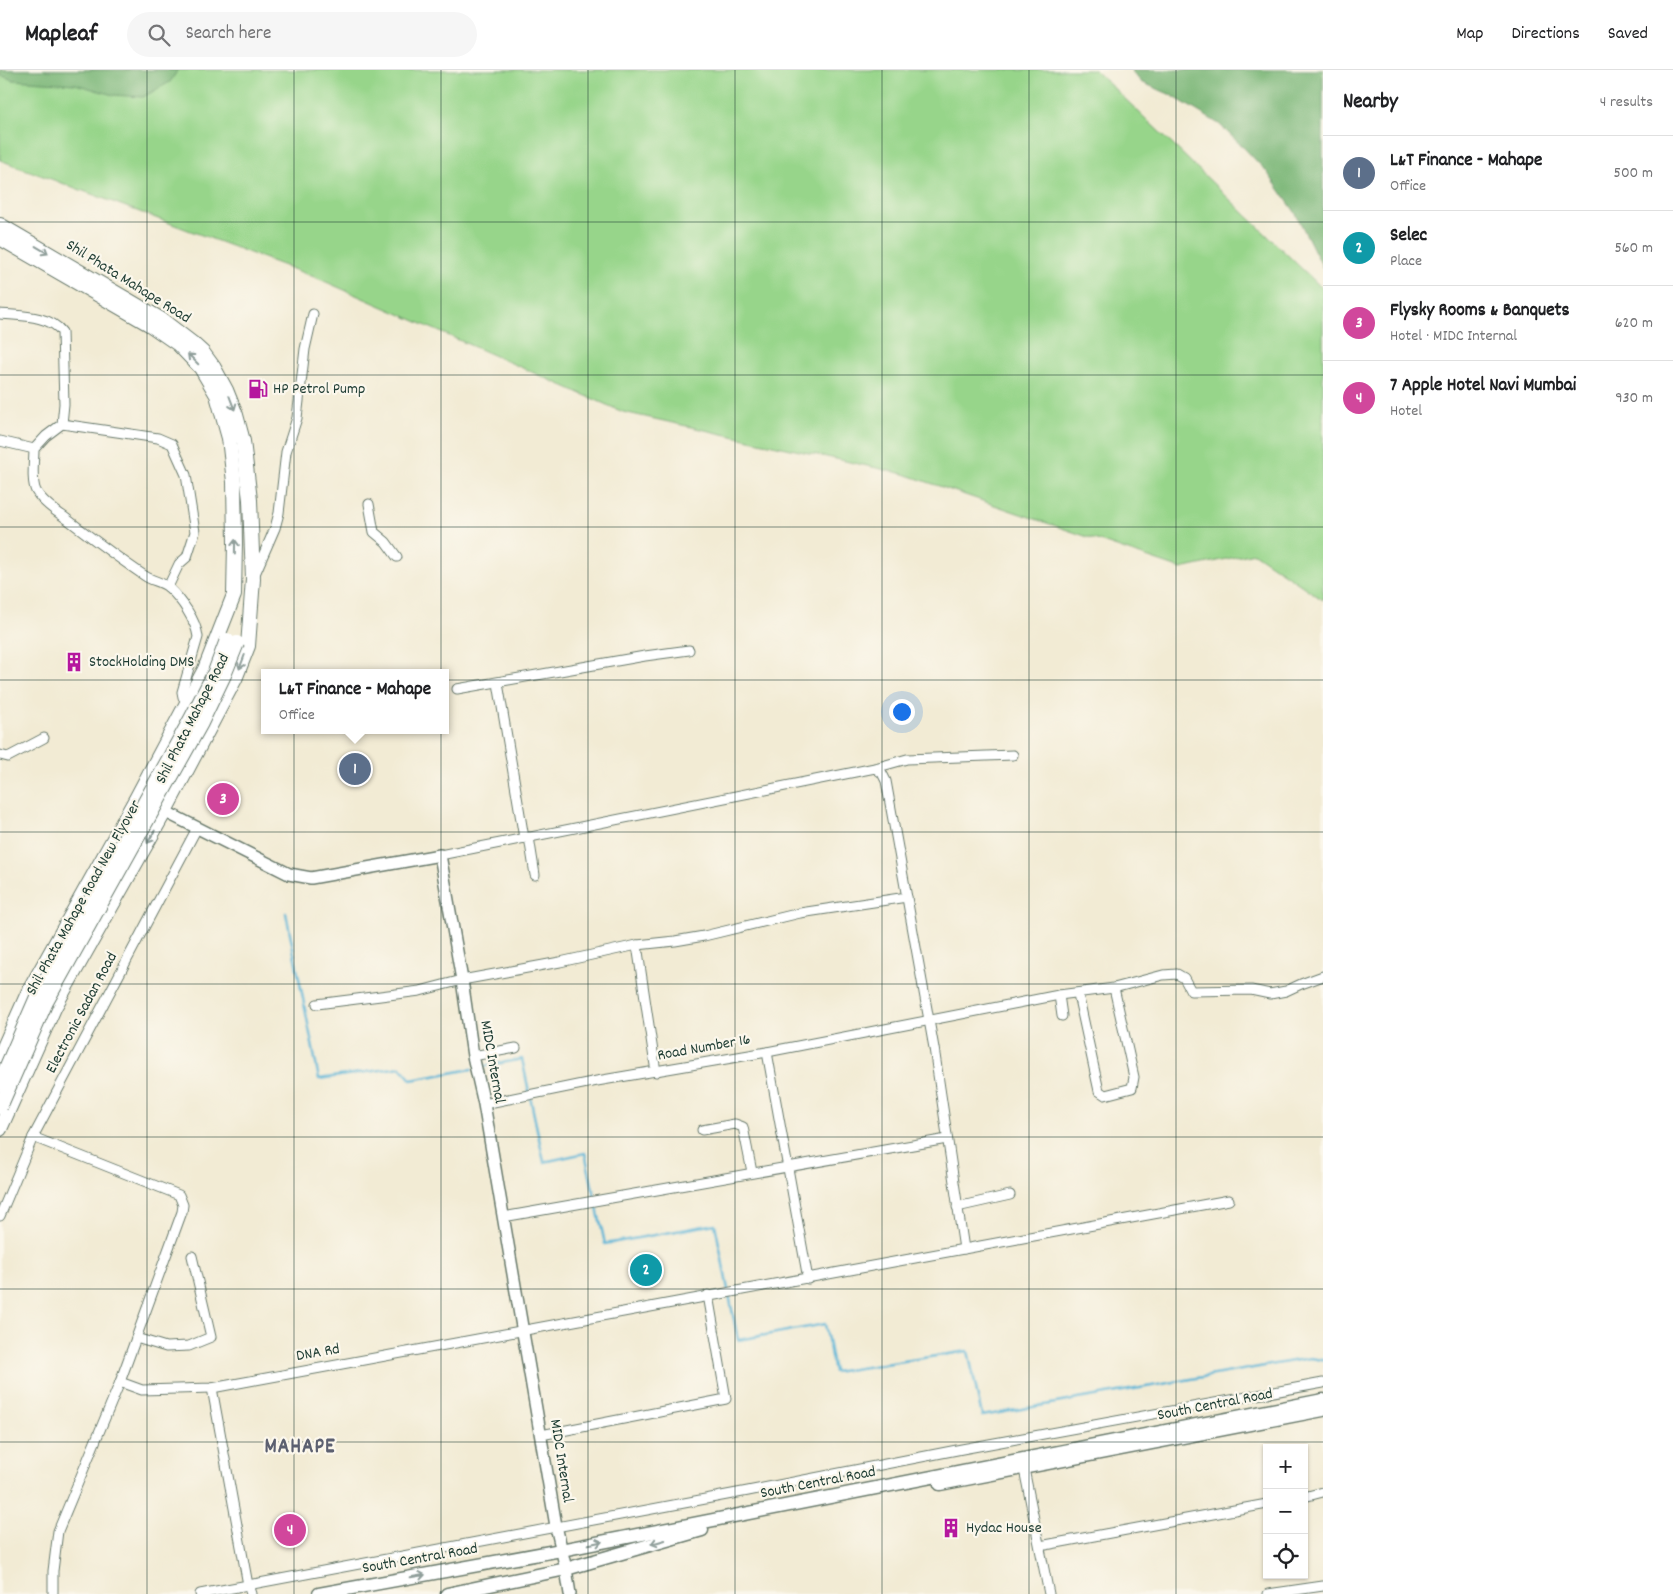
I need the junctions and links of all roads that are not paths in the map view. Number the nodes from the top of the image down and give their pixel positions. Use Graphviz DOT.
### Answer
graph roads {
  1 [pos="0,225"];
  2 [pos="0,238"];
  3 [pos="0,314"];
  4 [pos="313,314"];
  5 [pos="62,424"];
  6 [pos="0,441"];
  7 [pos="34,449"];
  8 [pos="369,504"];
  9 [pos="397,557"];
  10 [pos="253,579"];
  11 [pos="168,587"];
  12 [pos="234,596"];
  13 [pos="250,597"];
  14 [pos="232,642"];
  15 [pos="194,649"];
  16 [pos="689,650"];
  17 [pos="210,654"];
  18 [pos="498,683"];
  19 [pos="457,689"];
  20 [pos="188,702"];
  21 [pos="216,718"];
  22 [pos="44,738"];
  23 [pos="0,755"];
  24 [pos="1013,755"];
  25 [pos="875,768"];
  26 [pos="137,797"];
  27 [pos="165,811"];
  28 [pos="197,828"];
  29 [pos="526,838"];
  30 [pos="440,855"];
  31 [pos="535,876"];
  32 [pos="907,897"];
  33 [pos="637,945"];
  34 [pos="1323,976"];
  35 [pos="462,980"];
  36 [pos="1114,988"];
  37 [pos="1078,994"];
  38 [pos="1059,996"];
  39 [pos="317,1004"];
  40 [pos="1062,1016"];
  41 [pos="929,1021"];
  42 [pos="516,1048"];
  43 [pos="767,1052"];
  44 [pos="0,1056"];
  45 [pos="473,1056"];
  46 [pos="656,1072"];
  47 [pos="0,1082"];
  48 [pos="484,1104"];
  49 [pos="0,1107"];
  50 [pos="0,1129"];
  51 [pos="702,1130"];
  52 [pos="34,1137"];
  53 [pos="947,1139"];
  54 [pos="787,1167"];
  55 [pos="752,1172"];
  56 [pos="1010,1195"];
  57 [pos="1229,1200"];
  58 [pos="957,1207"];
  59 [pos="0,1216"];
  60 [pos="503,1217"];
  61 [pos="964,1249"];
  62 [pos="192,1256"];
  63 [pos="808,1279"];
  64 [pos="710,1295"];
  65 [pos="522,1330"];
  66 [pos="136,1338"];
  67 [pos="120,1382"];
  68 [pos="1323,1383"];
  69 [pos="212,1388"];
  70 [pos="1323,1400"];
  71 [pos="1323,1410"];
  72 [pos="541,1435"];
  73 [pos="1022,1464"];
  74 [pos="1323,1492"];
  75 [pos="1308,1496"];
  76 [pos="1263,1505"];
  77 [pos="556,1526"];
  78 [pos="1040,1546"];
  79 [pos="561,1550"];
  80 [pos="566,1569"];
  81 [pos="1323,1586"];
  82 [pos="249,1590"];
  83 [pos="53,1594"];
  84 [pos="200,1594"];
  85 [pos="319,1594"];
  86 [pos="447,1594"];
  87 [pos="570,1594"];
  88 [pos="1049,1594"];
  89 [pos="1268,1594"];
  1 -- 10 [label="main road, Shil Phata Mahape Road, one-way"];
  12 -- 2 [label="main road, Shil Phata Mahape Road, one-way"];
  3 -- 5 [label="street"];
  4 -- 10 [label="street"];
  5 -- 7 [label="street"];
  5 -- 11 [label="street"];
  6 -- 7 [label="street"];
  7 -- 11 [label="street"];
  8 -- 9 [label="street"];
  10 -- 13 [label="main road, Shil Phata Mahape Road"];
  11 -- 15 [label="street"];
  12 -- 14 [label="main road, Shil Phata Mahape Road New Flyover"];
  12 -- 17 [label="main road, Shil Phata Mahape Road"];
  13 -- 14 [label="main road, Shil Phata Mahape Road New Flyover"];
  13 -- 21 [label="main road, Shil Phata Mahape Road, one-way"];
  14 -- 47 [label="main road, Shil Phata Mahape Road New Flyover, bridge"];
  14 -- 49 [label="main road, Shil Phata Mahape Road New Flyover, bridge"];
  15 -- 17 [label="street"];
  15 -- 20 [label="street"];
  16 -- 18 [label="street"];
  17 -- 20 [label="main road, Shil Phata Mahape Road"];
  18 -- 19 [label="street"];
  18 -- 29 [label="street"];
  20 -- 21 [label="street"];
  20 -- 26 [label="main road, Shil Phata Mahape Road"];
  21 -- 27 [label="main road, Shil Phata Mahape Road"];
  22 -- 23 [label="street"];
  24 -- 25 [label="street"];
  25 -- 29 [label="street"];
  25 -- 32 [label="street"];
  26 -- 27 [label="street"];
  26 -- 44 [label="main road, Shil Phata Mahape Road"];
  27 -- 28 [label="street"];
  27 -- 50 [label="main road, Shil Phata Mahape Road, one-way"];
  28 -- 30 [label="street"];
  28 -- 52 [label="street, Electronic Sadan Road"];
  29 -- 30 [label="street"];
  29 -- 31 [label="street"];
  30 -- 35 [label="street, MIDC Internal"];
  32 -- 33 [label="street"];
  32 -- 41 [label="street"];
  33 -- 35 [label="street"];
  33 -- 46 [label="street"];
  34 -- 36 [label="street, Road Number 16"];
  35 -- 39 [label="street"];
  35 -- 45 [label="street, MIDC Internal"];
  36 -- 37 [label="street, Road Number 16"];
  36 -- 37 [label="street"];
  37 -- 38 [label="street, Road Number 16"];
  38 -- 40 [label="street"];
  38 -- 41 [label="street, Road Number 16"];
  41 -- 43 [label="street, Road Number 16"];
  41 -- 53 [label="street"];
  42 -- 45 [label="street"];
  43 -- 46 [label="street, Road Number 16"];
  43 -- 54 [label="street"];
  45 -- 48 [label="street, MIDC Internal"];
  46 -- 48 [label="street, Road Number 16"];
  48 -- 60 [label="street, MIDC Internal"];
  51 -- 55 [label="street"];
  52 -- 59 [label="street, Electronic Sadan Road"];
  52 -- 66 [label="street"];
  53 -- 54 [label="street"];
  53 -- 58 [label="street"];
  54 -- 55 [label="street"];
  54 -- 63 [label="street"];
  55 -- 60 [label="street"];
  56 -- 58 [label="street"];
  57 -- 61 [label="street, DNA Rd"];
  58 -- 61 [label="street"];
  60 -- 65 [label="street, MIDC Internal"];
  61 -- 63 [label="street, DNA Rd"];
  62 -- 66 [label="street"];
  63 -- 64 [label="street, DNA Rd"];
  64 -- 65 [label="street, DNA Rd"];
  64 -- 72 [label="street"];
  65 -- 69 [label="street, DNA Rd"];
  65 -- 72 [label="street, MIDC Internal"];
  66 -- 67 [label="street"];
  67 -- 69 [label="street, DNA Rd"];
  67 -- 83 [label="street"];
  68 -- 77 [label="street"];
  69 -- 82 [label="street"];
  70 -- 73 [label="main road, South Central Road"];
  71 -- 73 [label="main road, South Central Road"];
  72 -- 77 [label="street, MIDC Internal"];
  73 -- 78 [label="street"];
  79 -- 73 [label="main road, South Central Road, one-way"];
  73 -- 80 [label="main road, South Central Road, one-way"];
  74 -- 75 [label="street"];
  76 -- 78 [label="street"];
  77 -- 79 [label="street, MIDC Internal"];
  77 -- 82 [label="street"];
  78 -- 88 [label="street"];
  79 -- 80 [label="street, MIDC Internal"];
  85 -- 79 [label="main road, South Central Road, one-way"];
  80 -- 86 [label="main road, South Central Road"];
  80 -- 87 [label="street, MIDC Internal"];
  81 -- 89 [label="street"];
  82 -- 84 [label="street"];
}
